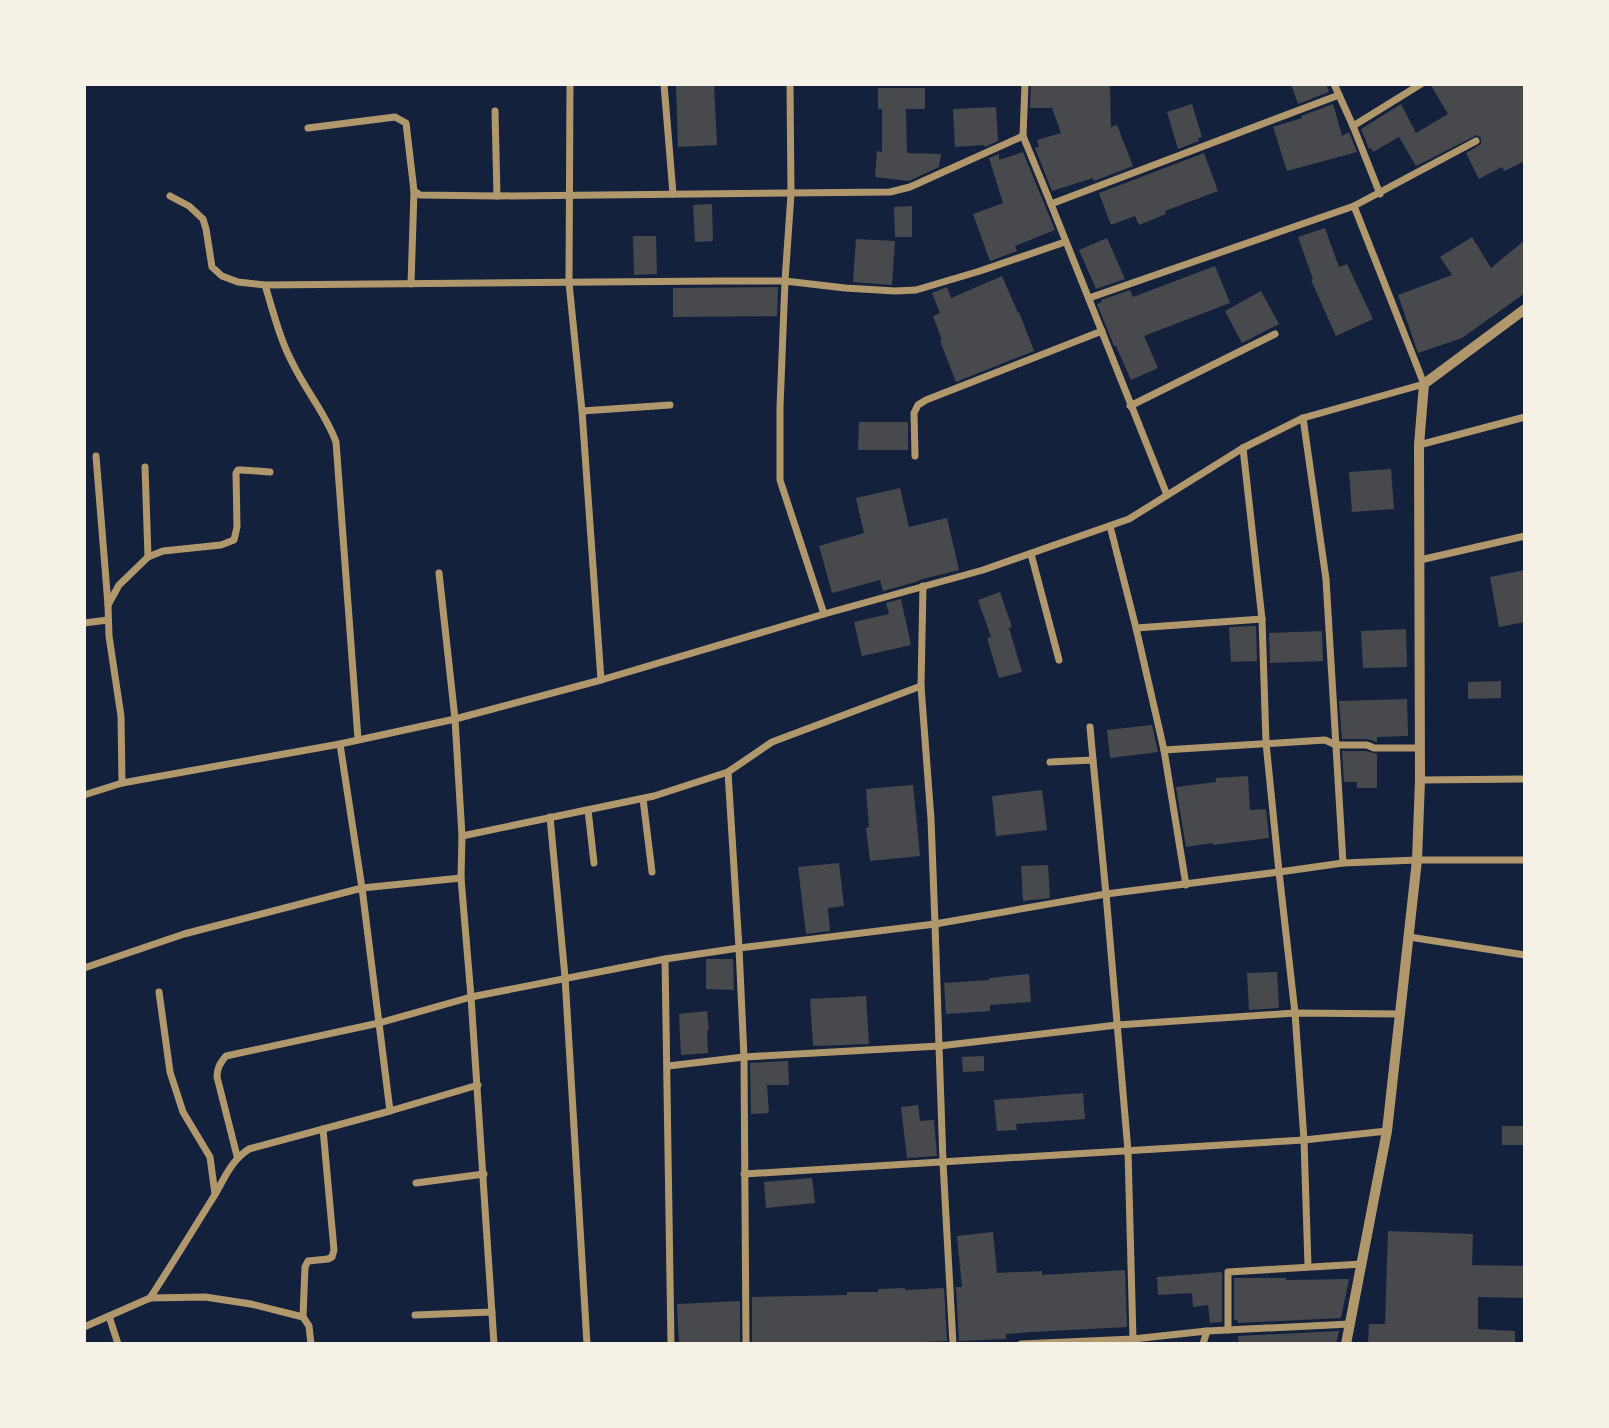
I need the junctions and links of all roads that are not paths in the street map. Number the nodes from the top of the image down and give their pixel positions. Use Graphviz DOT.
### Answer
graph roads {
  1 [pos="570,84"];
  2 [pos="664,84"];
  3 [pos="790,84"];
  4 [pos="1025,84"];
  5 [pos="1334,84"];
  6 [pos="1421,84"];
  7 [pos="1339,95"];
  8 [pos="495,111"];
  9 [pos="1353,126"];
  10 [pos="309,128"];
  11 [pos="1023,136"];
  12 [pos="1476,141"];
  13 [pos="414,191"];
  14 [pos="673,194"];
  15 [pos="791,194"];
  16 [pos="1380,194"];
  17 [pos="170,196"];
  18 [pos="497,196"];
  19 [pos="568,196"];
  20 [pos="1051,204"];
  21 [pos="1354,206"];
  22 [pos="1065,242"];
  23 [pos="785,281"];
  24 [pos="569,283"];
  25 [pos="411,284"];
  26 [pos="265,285"];
  27 [pos="1089,298"];
  28 [pos="1525,309"];
  29 [pos="1102,331"];
  30 [pos="1275,334"];
  31 [pos="1424,384"];
  32 [pos="670,405"];
  33 [pos="1130,406"];
  34 [pos="582,411"];
  35 [pos="1525,417"];
  36 [pos="1303,418"];
  37 [pos="1419,445"];
  38 [pos="1243,448"];
  39 [pos="96,456"];
  40 [pos="915,456"];
  41 [pos="145,467"];
  42 [pos="270,471"];
  43 [pos="1167,495"];
  44 [pos="1110,526"];
  45 [pos="1525,536"];
  46 [pos="1031,554"];
  47 [pos="148,557"];
  48 [pos="1420,560"];
  49 [pos="439,573"];
  50 [pos="923,586"];
  51 [pos="108,605"];
  52 [pos="824,614"];
  53 [pos="1262,619"];
  54 [pos="108,620"];
  55 [pos="84,623"];
  56 [pos="1136,628"];
  57 [pos="1059,660"];
  58 [pos="601,680"];
  59 [pos="921,687"];
  60 [pos="455,719"];
  61 [pos="1090,727"];
  62 [pos="358,739"];
  63 [pos="1266,743"];
  64 [pos="340,744"];
  65 [pos="1336,745"];
  66 [pos="1420,748"];
  67 [pos="1164,750"];
  68 [pos="1093,760"];
  69 [pos="1050,762"];
  70 [pos="728,772"];
  71 [pos="1525,779"];
  72 [pos="1420,780"];
  73 [pos="122,783"];
  74 [pos="84,796"];
  75 [pos="643,799"];
  76 [pos="588,810"];
  77 [pos="550,817"];
  78 [pos="462,836"];
  79 [pos="1418,860"];
  80 [pos="1525,860"];
  81 [pos="594,863"];
  82 [pos="1343,863"];
  83 [pos="652,872"];
  84 [pos="1279,872"];
  85 [pos="461,878"];
  86 [pos="1186,885"];
  87 [pos="362,888"];
  88 [pos="1106,894"];
  89 [pos="935,924"];
  90 [pos="1409,937"];
  91 [pos="739,948"];
  92 [pos="1525,956"];
  93 [pos="665,959"];
  94 [pos="84,968"];
  95 [pos="565,977"];
  96 [pos="159,992"];
  97 [pos="471,997"];
  98 [pos="1296,1013"];
  99 [pos="1400,1014"];
  100 [pos="379,1023"];
  101 [pos="1117,1025"];
  102 [pos="939,1046"];
  103 [pos="744,1057"];
  104 [pos="668,1066"];
  105 [pos="478,1085"];
  106 [pos="390,1111"];
  107 [pos="323,1129"];
  108 [pos="1387,1131"];
  109 [pos="1304,1140"];
  110 [pos="1128,1151"];
  111 [pos="237,1156"];
  112 [pos="943,1162"];
  113 [pos="484,1174"];
  114 [pos="744,1174"];
  115 [pos="416,1183"];
  116 [pos="215,1194"];
  117 [pos="1362,1264"];
  118 [pos="1308,1266"];
  119 [pos="150,1298"];
  120 [pos="492,1312"];
  121 [pos="415,1315"];
  122 [pos="110,1316"];
  123 [pos="303,1317"];
  124 [pos="1350,1324"];
  125 [pos="84,1327"];
  126 [pos="1228,1330"];
  127 [pos="1207,1331"];
  128 [pos="1132,1341"];
  129 [pos="118,1344"];
  130 [pos="311,1344"];
  131 [pos="494,1344"];
  132 [pos="587,1344"];
  133 [pos="671,1344"];
  134 [pos="746,1344"];
  135 [pos="953,1344"];
  136 [pos="1021,1344"];
  137 [pos="1203,1344"];
  138 [pos="1346,1344"];
  1 -- 19 [label="street"];
  2 -- 14 [label="street"];
  3 -- 15 [label="street"];
  4 -- 11 [label="street"];
  5 -- 7 [label="street"];
  6 -- 9 [label="street"];
  7 -- 9 [label="street"];
  7 -- 20 [label="street"];
  8 -- 18 [label="street"];
  9 -- 16 [label="street"];
  10 -- 13 [label="street"];
  11 -- 15 [label="street"];
  11 -- 20 [label="street"];
  12 -- 16 [label="street"];
  13 -- 18 [label="street"];
  13 -- 25 [label="street"];
  14 -- 15 [label="street"];
  14 -- 19 [label="street"];
  15 -- 23 [label="street"];
  16 -- 21 [label="street"];
  17 -- 26 [label="street"];
  18 -- 19 [label="street"];
  19 -- 24 [label="street"];
  20 -- 22 [label="street"];
  21 -- 27 [label="street"];
  21 -- 31 [label="street"];
  22 -- 23 [label="street"];
  22 -- 27 [label="street"];
  23 -- 24 [label="street"];
  23 -- 52 [label="street"];
  24 -- 25 [label="street"];
  24 -- 34 [label="street"];
  25 -- 26 [label="street"];
  26 -- 62 [label="street"];
  27 -- 29 [label="street"];
  28 -- 31 [label="street"];
  29 -- 33 [label="street"];
  29 -- 40 [label="street"];
  30 -- 33 [label="street"];
  31 -- 36 [label="street"];
  31 -- 37 [label="street"];
  32 -- 34 [label="street"];
  33 -- 43 [label="street"];
  34 -- 58 [label="street"];
  35 -- 37 [label="street"];
  36 -- 38 [label="street"];
  36 -- 65 [label="street"];
  37 -- 48 [label="street"];
  38 -- 43 [label="street"];
  38 -- 53 [label="street"];
  39 -- 51 [label="street"];
  41 -- 47 [label="street"];
  42 -- 47 [label="street"];
  43 -- 44 [label="street"];
  44 -- 46 [label="street"];
  44 -- 56 [label="street"];
  45 -- 48 [label="street"];
  46 -- 50 [label="street"];
  46 -- 57 [label="street"];
  47 -- 51 [label="street"];
  48 -- 66 [label="street"];
  49 -- 60 [label="street"];
  50 -- 52 [label="street"];
  50 -- 59 [label="street"];
  51 -- 54 [label="street"];
  52 -- 58 [label="street"];
  53 -- 56 [label="street"];
  53 -- 63 [label="street"];
  54 -- 55 [label="street"];
  54 -- 73 [label="street"];
  56 -- 67 [label="street"];
  58 -- 60 [label="street"];
  59 -- 70 [label="street"];
  59 -- 89 [label="street"];
  60 -- 62 [label="street"];
  60 -- 78 [label="street"];
  61 -- 68 [label="street"];
  62 -- 64 [label="street"];
  63 -- 65 [label="street"];
  63 -- 67 [label="street"];
  63 -- 84 [label="street"];
  64 -- 73 [label="street"];
  64 -- 87 [label="street"];
  65 -- 66 [label="street"];
  65 -- 82 [label="street"];
  66 -- 72 [label="street"];
  67 -- 86 [label="street"];
  68 -- 69 [label="street"];
  68 -- 88 [label="street"];
  70 -- 75 [label="street"];
  70 -- 91 [label="street"];
  71 -- 72 [label="street"];
  72 -- 79 [label="street"];
  73 -- 74 [label="street"];
  75 -- 76 [label="street"];
  75 -- 83 [label="street"];
  76 -- 77 [label="street"];
  76 -- 81 [label="street"];
  77 -- 78 [label="street"];
  77 -- 95 [label="street"];
  78 -- 85 [label="street"];
  79 -- 80 [label="street"];
  79 -- 82 [label="street"];
  79 -- 90 [label="street"];
  82 -- 84 [label="street"];
  84 -- 86 [label="street"];
  84 -- 98 [label="street"];
  85 -- 87 [label="street"];
  85 -- 97 [label="street"];
  86 -- 88 [label="street"];
  87 -- 94 [label="street"];
  87 -- 100 [label="street"];
  88 -- 89 [label="street"];
  88 -- 101 [label="street"];
  89 -- 91 [label="street"];
  89 -- 102 [label="street"];
  90 -- 92 [label="street"];
  90 -- 99 [label="street"];
  91 -- 93 [label="street"];
  91 -- 103 [label="street"];
  93 -- 95 [label="street"];
  93 -- 104 [label="street"];
  95 -- 97 [label="street"];
  95 -- 132 [label="street"];
  96 -- 116 [label="street"];
  97 -- 100 [label="street"];
  97 -- 105 [label="street"];
  98 -- 99 [label="street"];
  98 -- 101 [label="street"];
  98 -- 109 [label="street"];
  99 -- 108 [label="street"];
  100 -- 106 [label="street"];
  100 -- 111 [label="street"];
  101 -- 102 [label="street"];
  101 -- 110 [label="street"];
  102 -- 103 [label="street"];
  102 -- 112 [label="street"];
  103 -- 104 [label="street"];
  103 -- 114 [label="street"];
  104 -- 133 [label="street"];
  105 -- 106 [label="street"];
  105 -- 113 [label="street"];
  106 -- 107 [label="street"];
  107 -- 111 [label="street"];
  107 -- 123 [label="street"];
  108 -- 109 [label="street"];
  108 -- 117 [label="street"];
  109 -- 110 [label="street"];
  109 -- 118 [label="street"];
  110 -- 112 [label="street"];
  110 -- 128 [label="street"];
  111 -- 116 [label="street"];
  112 -- 114 [label="street"];
  112 -- 135 [label="street"];
  113 -- 115 [label="street"];
  113 -- 120 [label="street"];
  114 -- 134 [label="street"];
  116 -- 119 [label="street"];
  117 -- 118 [label="street"];
  117 -- 124 [label="street"];
  118 -- 126 [label="street"];
  119 -- 122 [label="street"];
  119 -- 123 [label="street"];
  120 -- 121 [label="street"];
  120 -- 131 [label="street"];
  122 -- 125 [label="street"];
  122 -- 129 [label="street"];
  123 -- 130 [label="street"];
  124 -- 126 [label="street"];
  124 -- 138 [label="street"];
  126 -- 127 [label="street"];
  127 -- 128 [label="street"];
  127 -- 137 [label="street"];
  128 -- 136 [label="street"];
}
